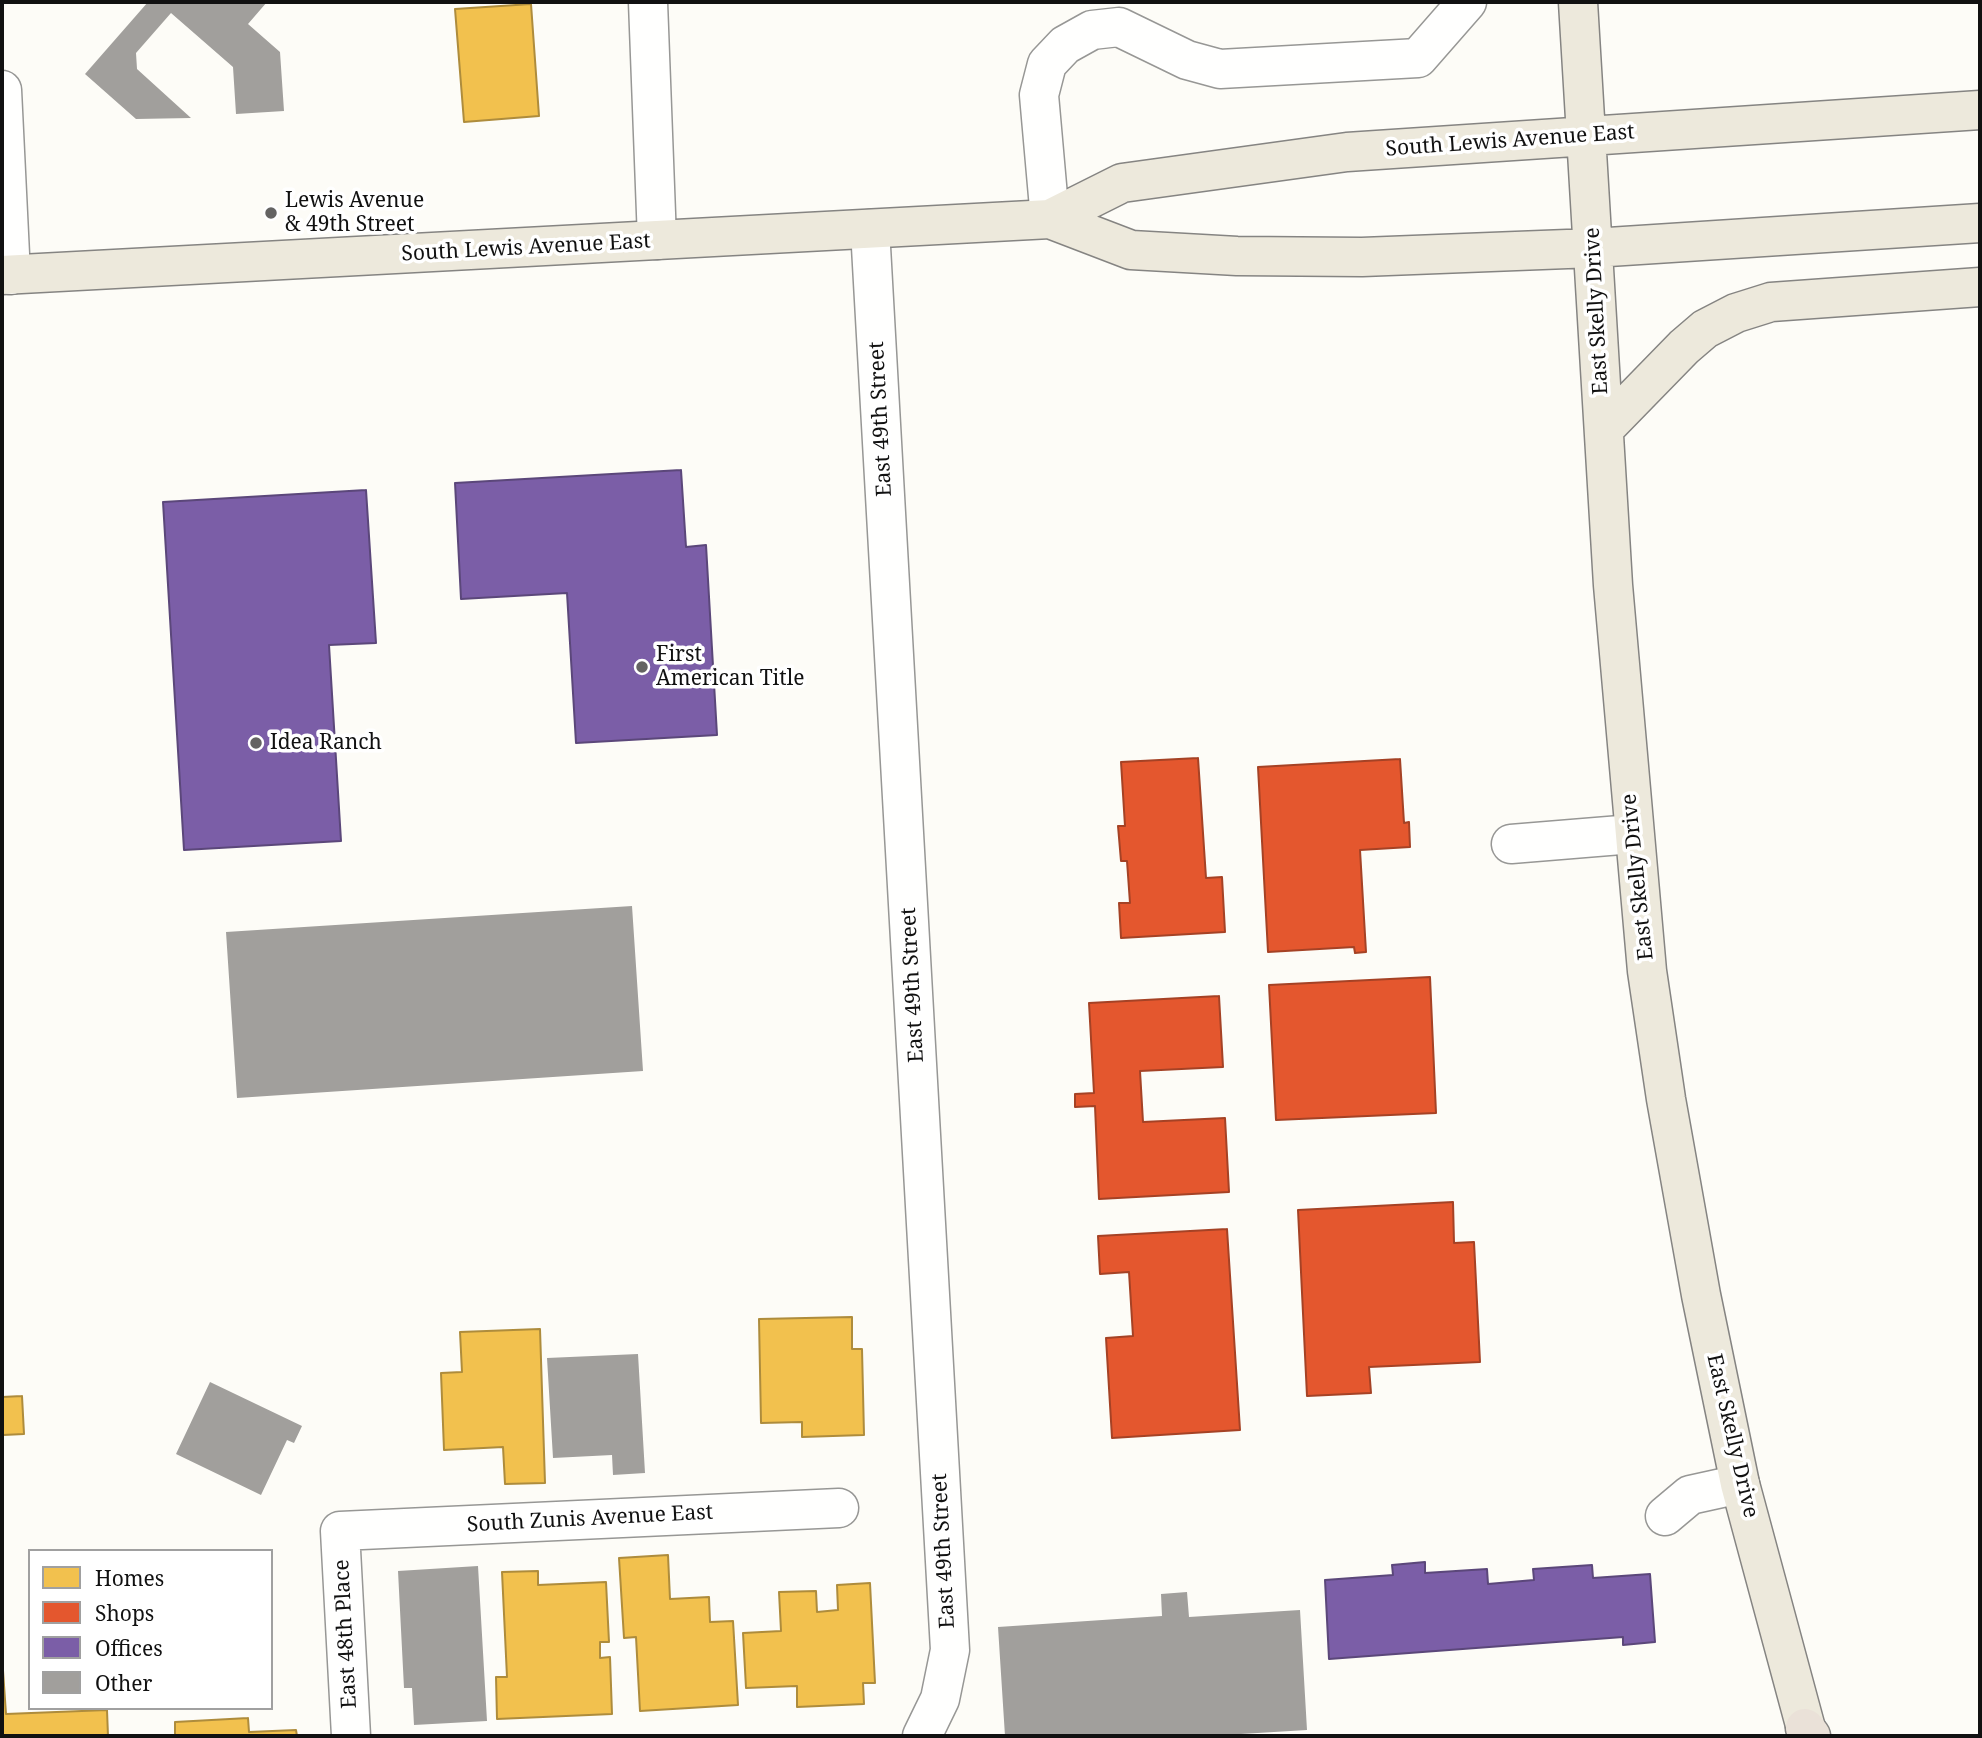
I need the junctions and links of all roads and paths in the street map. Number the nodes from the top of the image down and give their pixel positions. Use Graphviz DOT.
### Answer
graph roads {
  1 [pos="648,2"];
  2 [pos="1468,2"];
  3 [pos="1578,2"];
  4 [pos="1136,19"];
  5 [pos="2,90"];
  6 [pos="1980,110"];
  7 [pos="1586,137"];
  8 [pos="1050,219"];
  9 [pos="1980,223"];
  10 [pos="870,229"];
  11 [pos="657,240"];
  12 [pos="1593,248"];
  13 [pos="7,275"];
  14 [pos="1980,287"];
  15 [pos="1604,429"];
  16 [pos="1633,834"];
  17 [pos="1511,844"];
  18 [pos="1740,1484"];
  19 [pos="839,1508"];
  20 [pos="1665,1516"];
  21 [pos="340,1531"];
  22 [pos="1808,1733"];
  23 [pos="351,1736"];
  24 [pos="922,1736"];
  1 -- 11 [label="street"];
  2 -- 4 [label="street"];
  3 -- 7 [label="main road, East Skelly Drive"];
  4 -- 8 [label="street"];
  5 -- 13 [label="street"];
  6 -- 7 [label="main road, South Lewis Avenue East"];
  7 -- 8 [label="main road, South Lewis Avenue East"];
  7 -- 12 [label="main road, East Skelly Drive"];
  8 -- 10 [label="main road, South Lewis Avenue East"];
  8 -- 12 [label="main road, South Lewis Avenue East"];
  9 -- 12 [label="main road, South Lewis Avenue East"];
  10 -- 11 [label="main road, South Lewis Avenue East"];
  10 -- 24 [label="street, East 49th Street"];
  11 -- 13 [label="main road, South Lewis Avenue East"];
  12 -- 15 [label="main road, East Skelly Drive"];
  14 -- 15 [label="main road"];
  15 -- 16 [label="main road, East Skelly Drive"];
  16 -- 17 [label="street"];
  16 -- 18 [label="main road, East Skelly Drive"];
  18 -- 20 [label="street"];
  18 -- 22 [label="main road, East Skelly Drive"];
  19 -- 21 [label="street, South Zunis Avenue East"];
  21 -- 23 [label="street, East 48th Place"];
}
